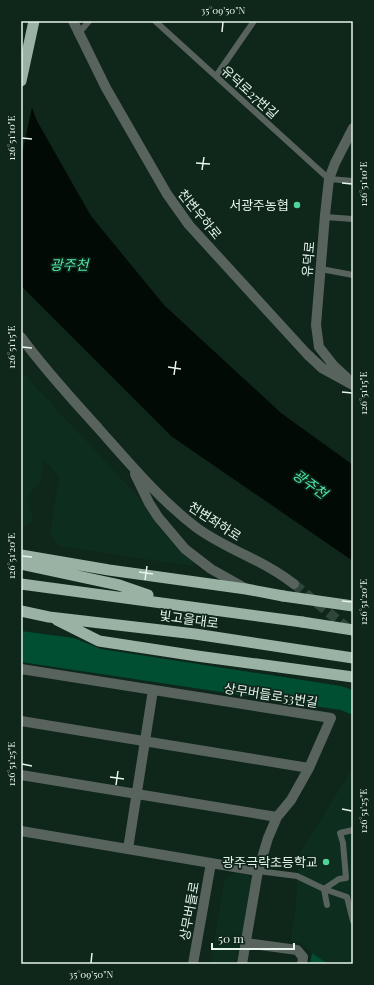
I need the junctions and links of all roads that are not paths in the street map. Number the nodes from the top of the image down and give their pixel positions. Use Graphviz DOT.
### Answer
graph roads {
  1 [pos="34,21"];
  2 [pos="73,21"];
  3 [pos="89,21"];
  4 [pos="155,21"];
  5 [pos="254,21"];
  6 [pos="79,33"];
  7 [pos="216,76"];
  8 [pos="21,80"];
  9 [pos="353,128"];
  10 [pos="330,179"];
  11 [pos="353,181"];
  12 [pos="325,217"];
  13 [pos="353,219"];
  14 [pos="321,270"];
  15 [pos="353,276"];
  16 [pos="21,337"];
  17 [pos="353,384"];
  18 [pos="132,467"];
  19 [pos="21,555"];
  20 [pos="21,564"];
  21 [pos="21,584"];
  22 [pos="294,584"];
  23 [pos="246,589"];
  24 [pos="171,603"];
  25 [pos="353,606"];
  26 [pos="21,612"];
  27 [pos="49,617"];
  28 [pos="353,630"];
  29 [pos="353,658"];
  30 [pos="21,669"];
  31 [pos="353,677"];
  32 [pos="153,690"];
  33 [pos="21,721"];
  34 [pos="146,742"];
  35 [pos="309,768"];
  36 [pos="21,775"];
  37 [pos="138,794"];
  38 [pos="277,817"];
  39 [pos="353,830"];
  40 [pos="21,831"];
  41 [pos="128,849"];
  42 [pos="211,863"];
  43 [pos="258,871"];
  44 [pos="324,889"];
  45 [pos="326,905"];
  46 [pos="353,921"];
  47 [pos="246,942"];
  48 [pos="193,964"];
  49 [pos="242,964"];
  50 [pos="302,964"];
  1 -- 8 [label="highway"];
  2 -- 6 [label="street, 천변우하로"];
  3 -- 6 [label="lane"];
  4 -- 7 [label="lane, 유덕로27번길"];
  5 -- 7 [label="lane"];
  6 -- 17 [label="street, 천변우하로"];
  7 -- 10 [label="lane, 유덕로27번길"];
  9 -- 10 [label="street, 유덕로"];
  10 -- 11 [label="lane"];
  10 -- 12 [label="street, 유덕로"];
  12 -- 13 [label="lane"];
  12 -- 14 [label="street, 유덕로"];
  14 -- 15 [label="lane"];
  14 -- 17 [label="street, 유덕로"];
  16 -- 18 [label="street, 천변좌하로"];
  18 -- 22 [label="street, 천변좌하로"];
  18 -- 23 [label="street, 천변좌하로"];
  19 -- 23 [label="highway"];
  20 -- 24 [label="highway"];
  21 -- 24 [label="highway, 빛고을대로"];
  23 -- 25 [label="highway, bridge"];
  24 -- 28 [label="highway, 빛고을대로, bridge"];
  26 -- 27 [label="highway, 빛고을대로"];
  27 -- 29 [label="highway, 빛고을대로"];
  27 -- 31 [label="highway"];
  30 -- 32 [label="street, 상무버들로53번길"];
  32 -- 34 [label="street"];
  32 -- 35 [label="street, 상무버들로53번길"];
  33 -- 34 [label="street"];
  34 -- 35 [label="street"];
  34 -- 37 [label="street"];
  35 -- 38 [label="street, 상무버들로53번길"];
  36 -- 37 [label="street"];
  37 -- 38 [label="street"];
  37 -- 41 [label="street"];
  38 -- 43 [label="street, 상무버들로53번길"];
  39 -- 44 [label="lane"];
  40 -- 41 [label="street"];
  41 -- 42 [label="street"];
  42 -- 43 [label="street"];
  42 -- 48 [label="street, 상무버들로"];
  43 -- 44 [label="lane"];
  43 -- 47 [label="street"];
  44 -- 45 [label="lane"];
  44 -- 46 [label="lane"];
  47 -- 49 [label="street"];
  47 -- 50 [label="street"];
}
